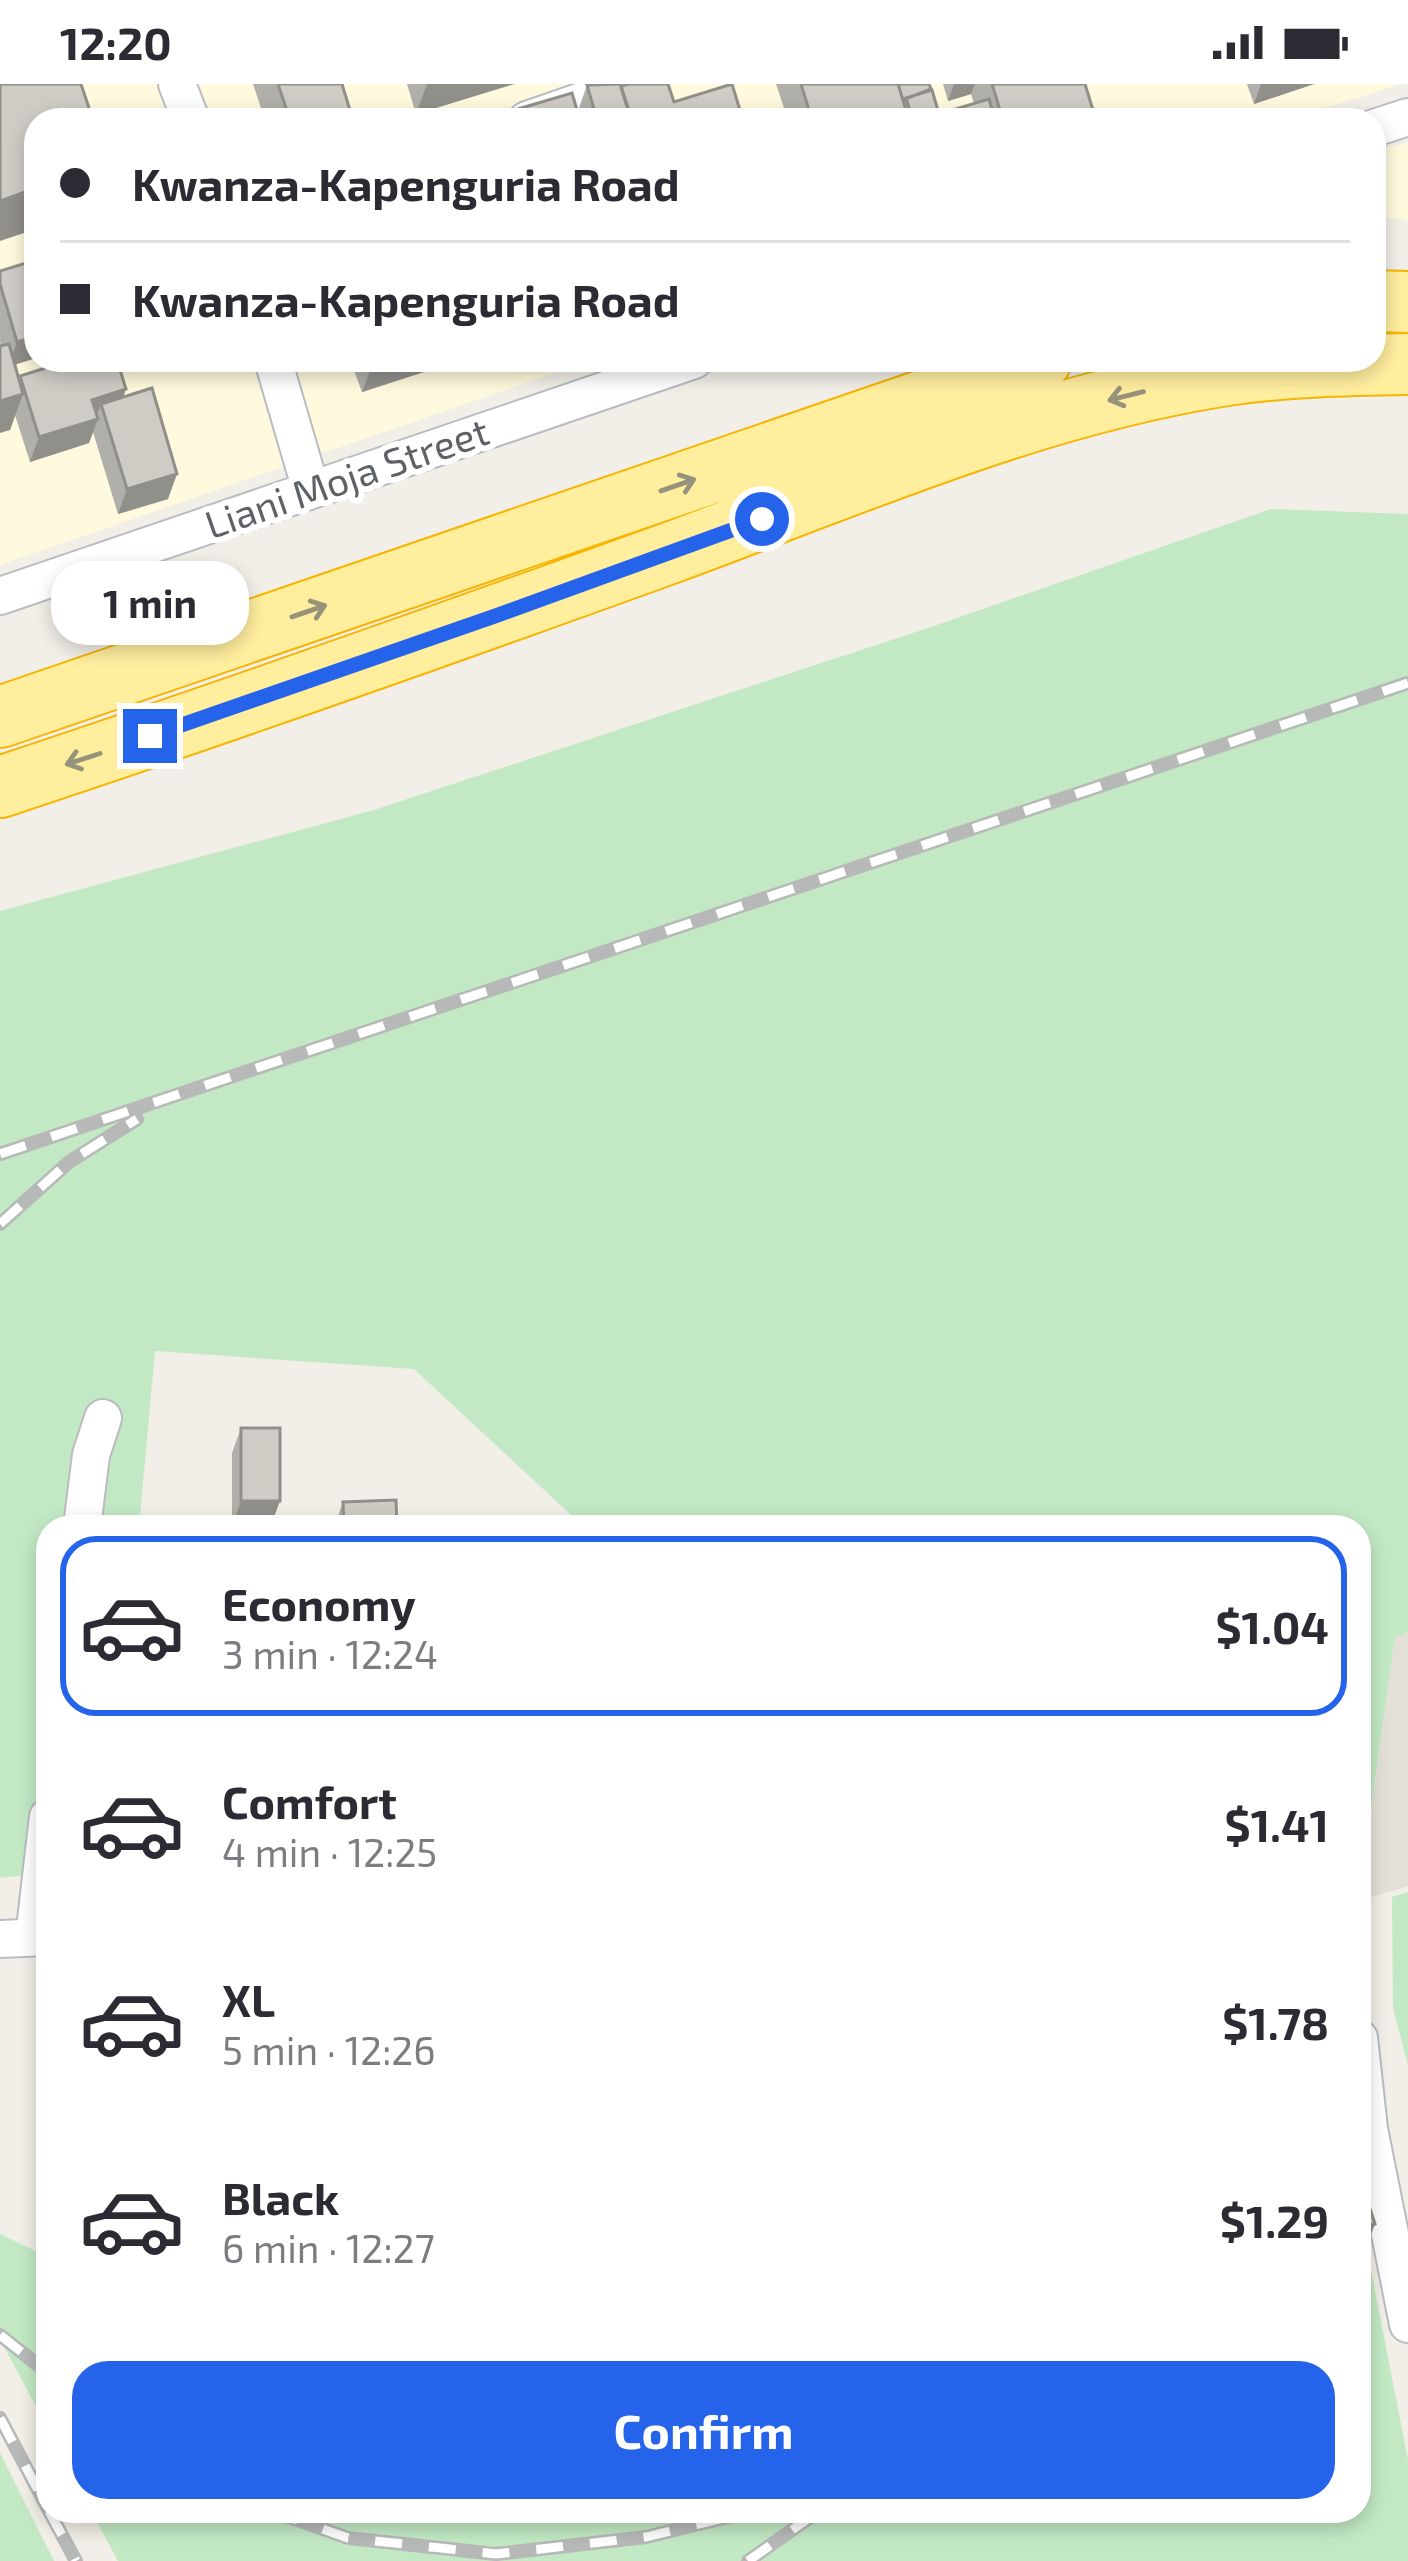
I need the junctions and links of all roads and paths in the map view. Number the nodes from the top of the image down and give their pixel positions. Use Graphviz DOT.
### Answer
graph roads {
  1 [pos="631,84"];
  2 [pos="562,108"];
  3 [pos="277,372"];
  4 [pos="659,372"];
  5 [pos="1006,372"];
  6 [pos="1256,372"];
  7 [pos="311,490"];
  8 [pos="0,596"];
  9 [pos="0,717"];
  10 [pos="0,787"];
  11 [pos="103,1418"];
  12 [pos="84,1515"];
  13 [pos="36,1886"];
  14 [pos="27,1938"];
  15 [pos="1371,2139"];
  16 [pos="1408,2324"];
  1 -- 2 [label="street"];
  3 -- 7 [label="street"];
  4 -- 7 [label="street, Liani Moja Street"];
  9 -- 5 [label="highway, one-way"];
  6 -- 10 [label="highway, one-way"];
  7 -- 8 [label="street, Liani Moja Street"];
  11 -- 12 [label="street"];
  13 -- 14 [label="street"];
  15 -- 16 [label="street"];
}
